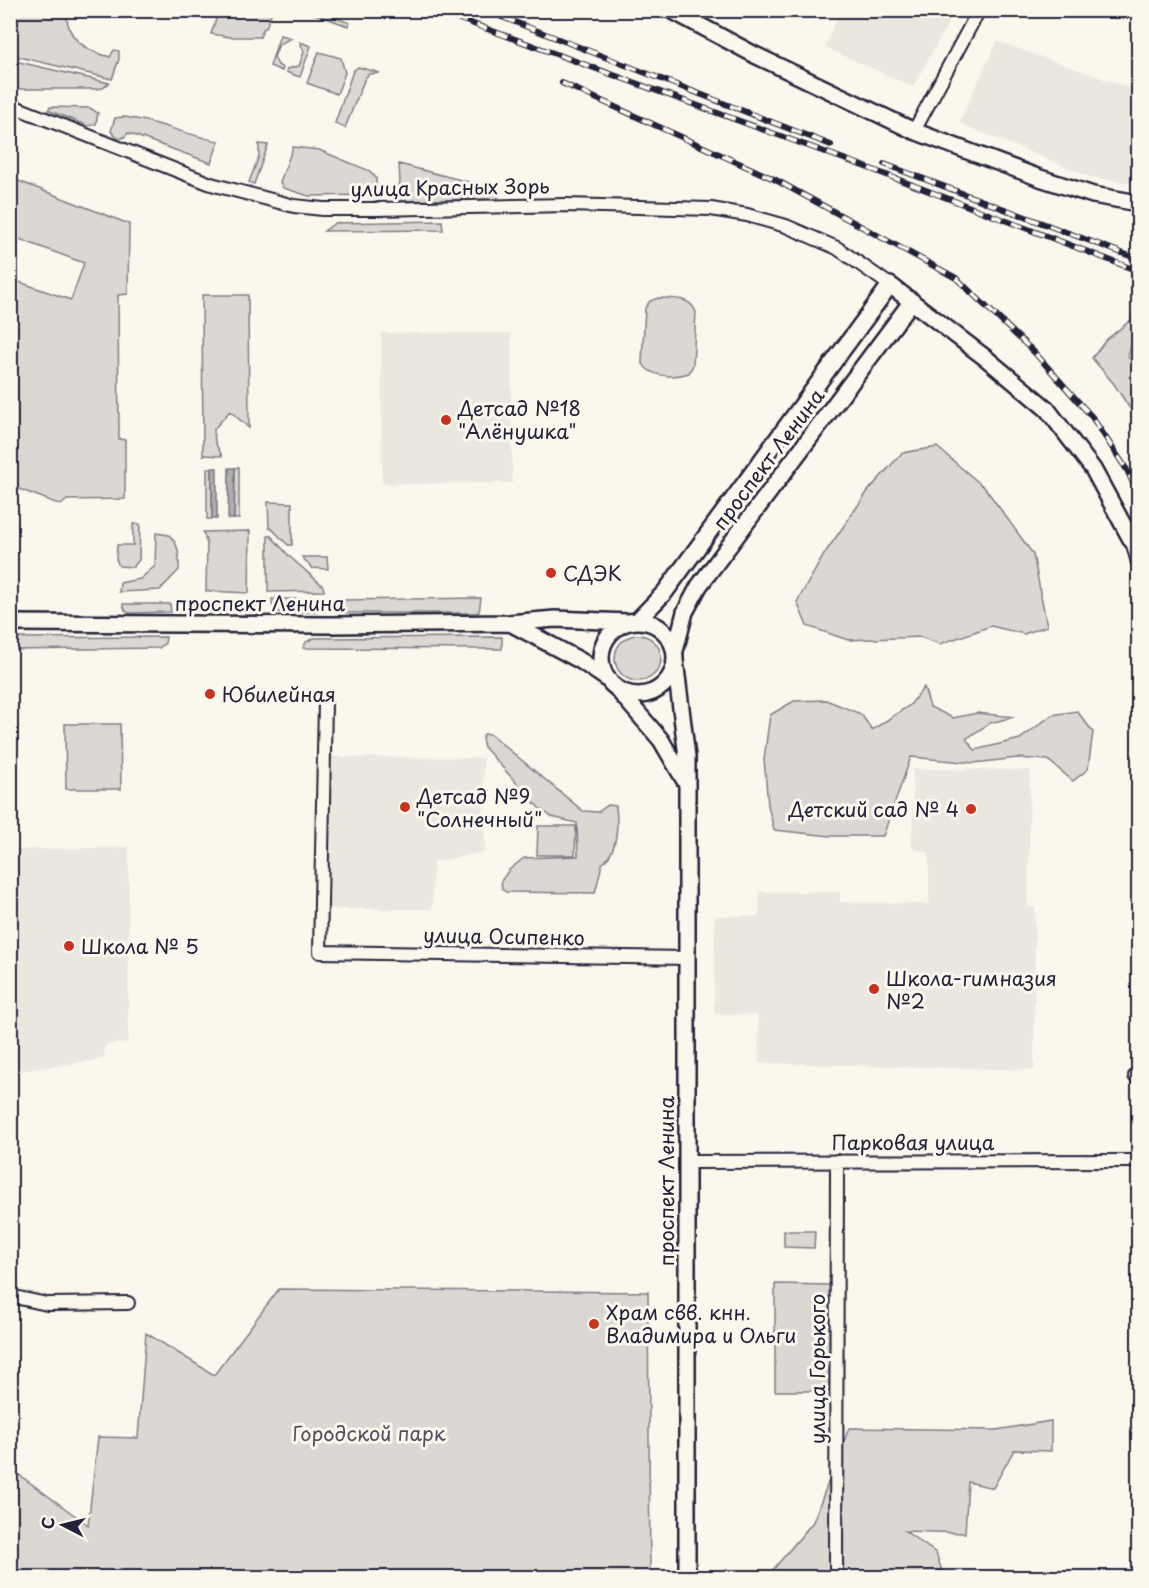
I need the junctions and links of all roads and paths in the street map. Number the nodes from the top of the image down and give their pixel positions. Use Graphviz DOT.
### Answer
graph roads {
  1 [pos="671,10"];
  2 [pos="979,10"];
  3 [pos="10,105"];
  4 [pos="914,131"];
  5 [pos="1138,203"];
  6 [pos="890,285"];
  7 [pos="912,301"];
  8 [pos="1135,540"];
  9 [pos="1138,563"];
  10 [pos="632,621"];
  11 [pos="10,623"];
  12 [pos="509,623"];
  13 [pos="675,656"];
  14 [pos="612,683"];
  15 [pos="325,703"];
  16 [pos="687,784"];
  17 [pos="687,958"];
  18 [pos="837,1161"];
  19 [pos="1138,1161"];
  20 [pos="688,1162"];
  21 [pos="10,1296"];
  22 [pos="128,1303"];
  23 [pos="687,1578"];
  24 [pos="836,1578"];
  1 -- 4 [label="main road"];
  2 -- 4 [label="street"];
  3 -- 6 [label="street, улица Красных Зорь"];
  4 -- 5 [label="main road"];
  6 -- 7 [label="main road"];
  6 -- 10 [label="main road, проспект Ленина"];
  7 -- 8 [label="main road"];
  7 -- 13 [label="main road, проспект Ленина"];
  8 -- 9 [label="street"];
  10 -- 12 [label="main road, проспект Ленина"];
  10 -- 13 [label="main road"];
  10 -- 14 [label="main road"];
  11 -- 12 [label="main road, проспект Ленина"];
  12 -- 14 [label="main road, проспект Ленина"];
  13 -- 14 [label="main road"];
  13 -- 16 [label="main road, проспект Ленина"];
  14 -- 16 [label="main road, проспект Ленина"];
  15 -- 17 [label="street, улица Осипенко"];
  16 -- 17 [label="main road, проспект Ленина"];
  17 -- 20 [label="main road, проспект Ленина"];
  18 -- 19 [label="street, Парковая улица"];
  18 -- 20 [label="street, Парковая улица"];
  18 -- 24 [label="street, улица Горького"];
  20 -- 23 [label="main road, проспект Ленина"];
  21 -- 22 [label="street"];
}
